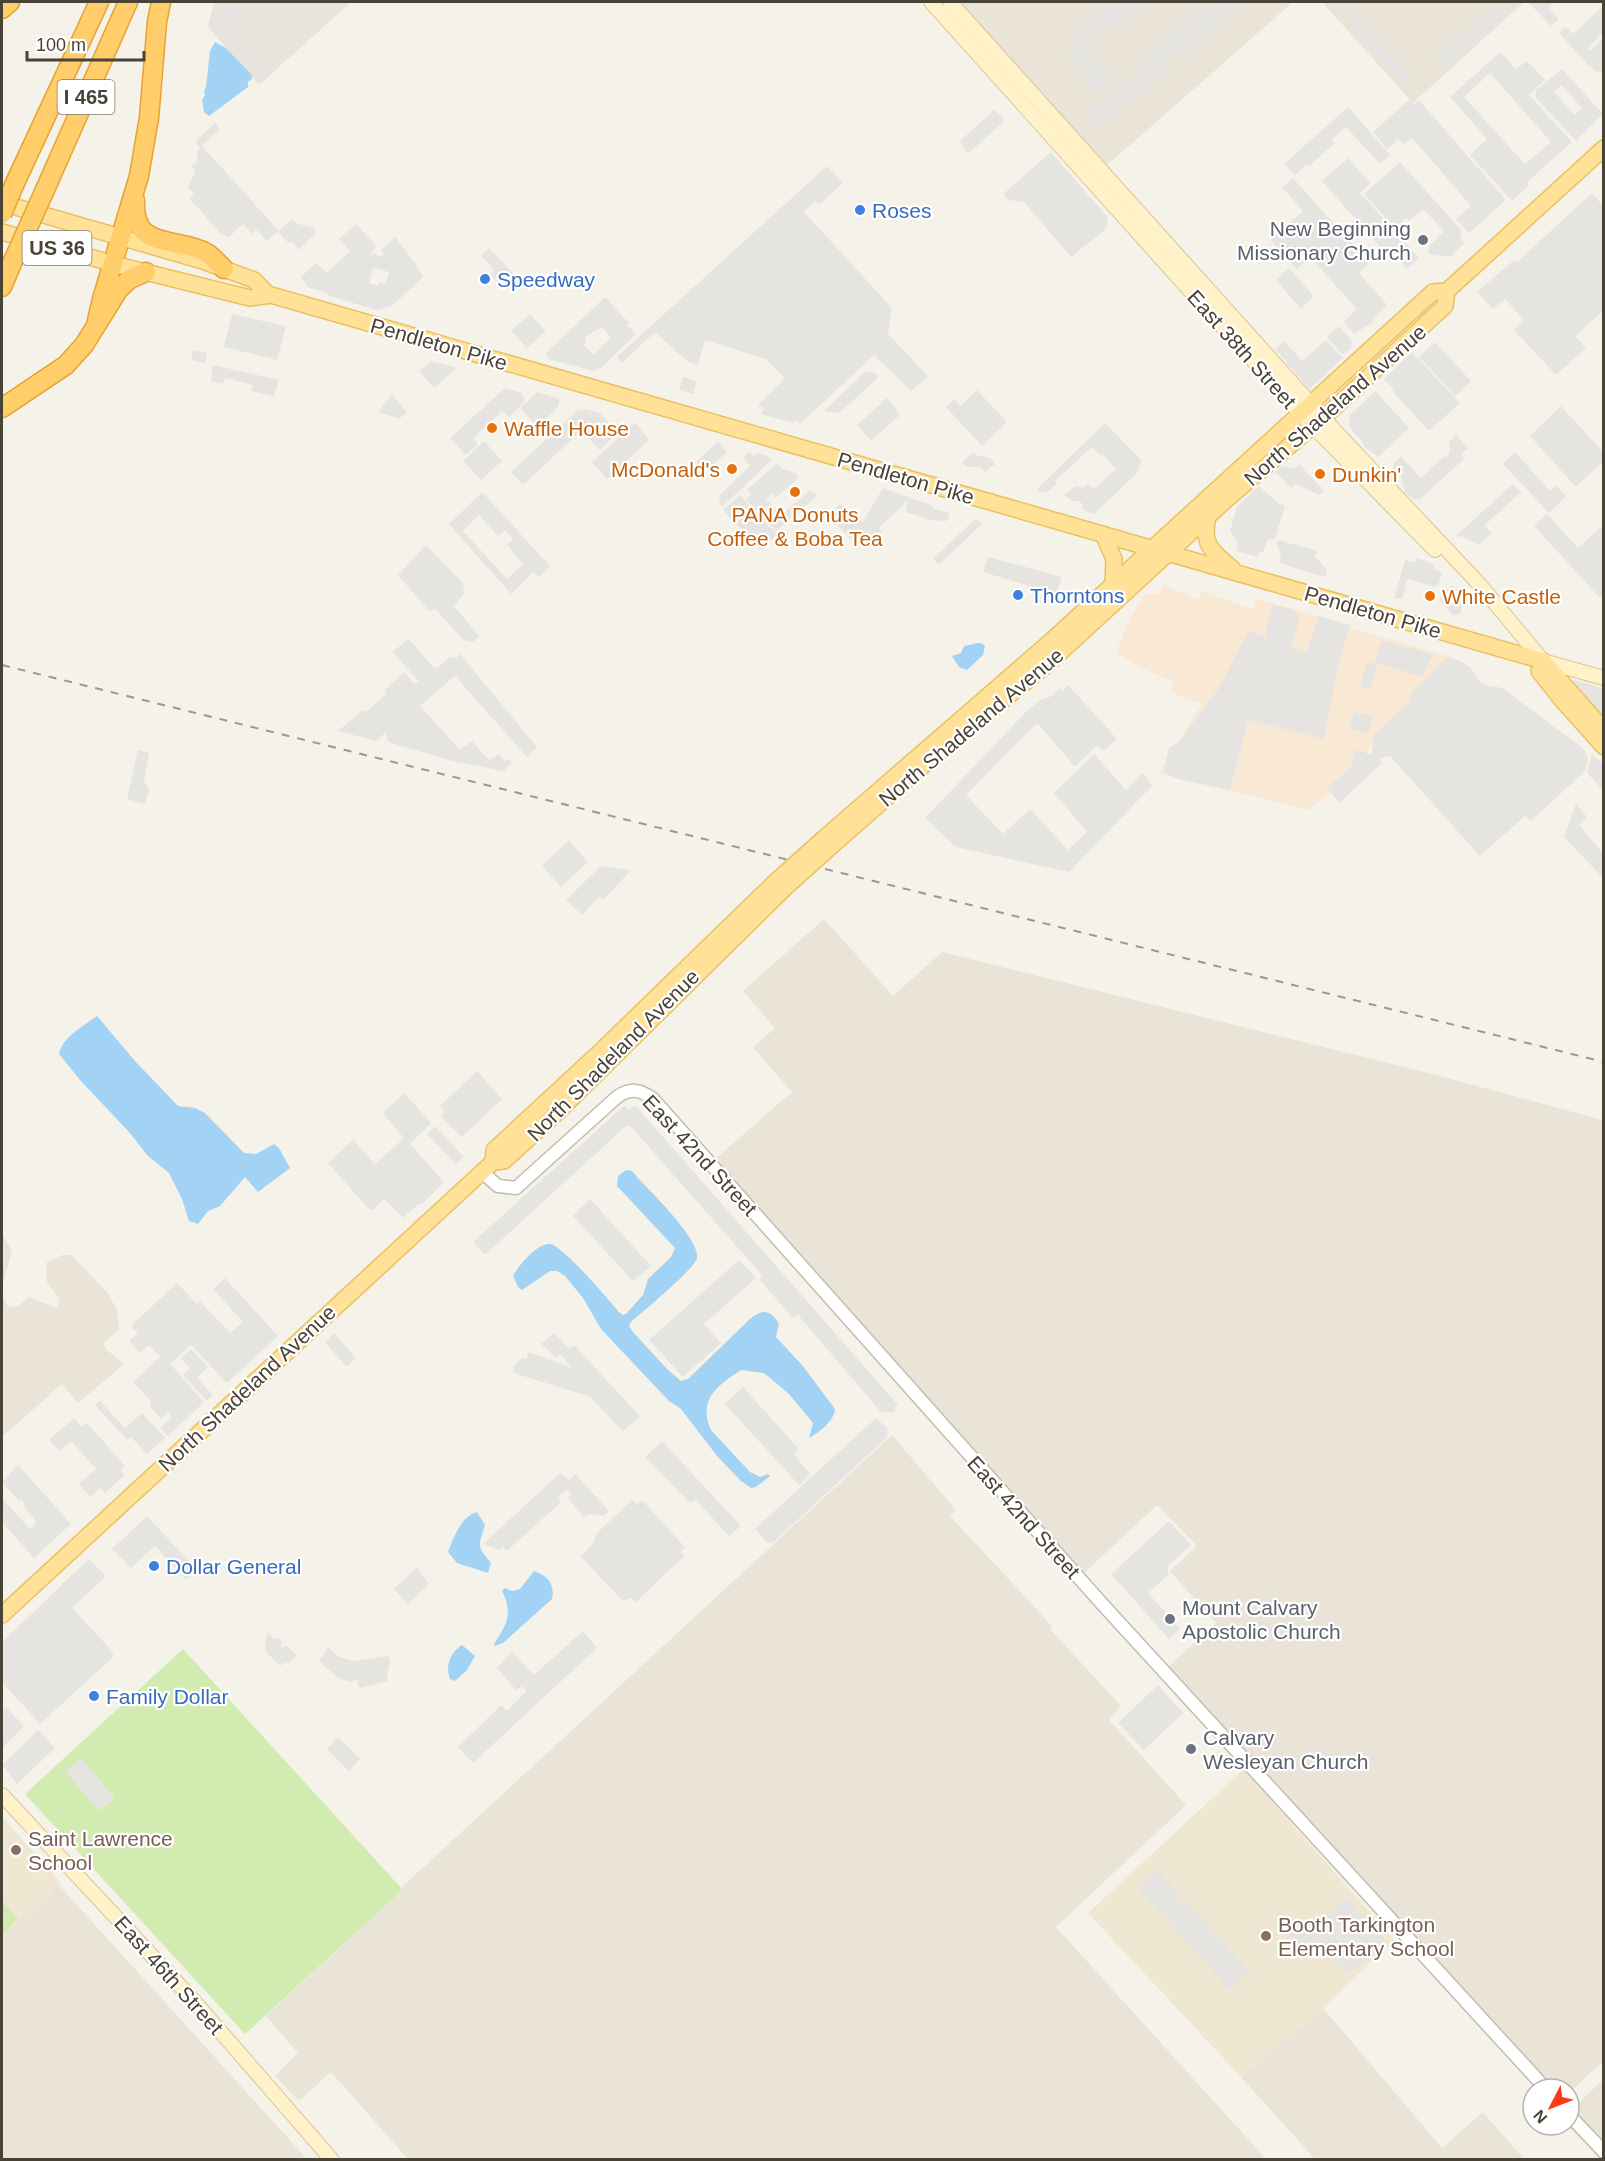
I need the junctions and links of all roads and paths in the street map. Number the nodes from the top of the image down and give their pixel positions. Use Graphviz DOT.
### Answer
graph roads {
  1 [pos="10,2"];
  2 [pos="99,2"];
  3 [pos="128,2"];
  4 [pos="161,2"];
  5 [pos="931,2"];
  6 [pos="950,2"];
  7 [pos="2,9"];
  8 [pos="1604,148"];
  9 [pos="135,188"];
  10 [pos="2,203"];
  11 [pos="2,214"];
  12 [pos="2,232"];
  13 [pos="121,238"];
  14 [pos="112,263"];
  15 [pos="224,269"];
  16 [pos="146,272"];
  17 [pos="2,287"];
  18 [pos="1447,291"];
  19 [pos="269,294"];
  20 [pos="96,326"];
  21 [pos="2,408"];
  22 [pos="1306,409"];
  23 [pos="1318,422"];
  24 [pos="1208,517"];
  25 [pos="1103,534"];
  26 [pos="1152,549"];
  27 [pos="1169,554"];
  28 [pos="1237,573"];
  29 [pos="1113,584"];
  30 [pos="1535,658"];
  31 [pos="1604,678"];
  32 [pos="1604,730"];
  33 [pos="1604,747"];
  34 [pos="829,841"];
  35 [pos="488,1167"];
  36 [pos="2,1615"];
  37 [pos="2,1795"];
  38 [pos="1535,2077"];
  39 [pos="1581,2128"];
  40 [pos="1604,2152"];
  41 [pos="332,2160"];
  1 -- 7 [label="highway"];
  2 -- 11 [label="highway, I 465, bridge"];
  3 -- 17 [label="highway, I 465, bridge"];
  4 -- 9 [label="highway, US 36"];
  5 -- 22 [label="main road, East 38th Street"];
  6 -- 22 [label="main road, East 38th Street"];
  8 -- 18 [label="main road, North Shadeland Avenue"];
  9 -- 13 [label="highway, US 36"];
  9 -- 15 [label="highway"];
  10 -- 13 [label="main road, Pendleton Pike"];
  12 -- 14 [label="main road, Pendleton Pike / US 36"];
  13 -- 14 [label="highway, US 36"];
  13 -- 15 [label="main road, Pendleton Pike"];
  14 -- 16 [label="main road, Pendleton Pike"];
  14 -- 20 [label="highway"];
  15 -- 19 [label="main road, Pendleton Pike"];
  16 -- 19 [label="main road, Pendleton Pike"];
  16 -- 20 [label="highway"];
  18 -- 22 [label="main road, North Shadeland Avenue"];
  18 -- 23 [label="main road, North Shadeland Avenue"];
  19 -- 25 [label="main road, Pendleton Pike"];
  20 -- 21 [label="highway"];
  22 -- 23 [label="main road, East 38th Street"];
  22 -- 26 [label="main road, North Shadeland Avenue"];
  23 -- 24 [label="main road, North Shadeland Avenue"];
  23 -- 30 [label="main road, East 38th Street"];
  24 -- 27 [label="main road, North Shadeland Avenue"];
  24 -- 28 [label="main road"];
  25 -- 26 [label="main road, Pendleton Pike"];
  25 -- 29 [label="main road"];
  26 -- 27 [label="main road, Pendleton Pike"];
  26 -- 29 [label="main road, North Shadeland Avenue"];
  27 -- 28 [label="main road, Pendleton Pike"];
  27 -- 34 [label="main road, North Shadeland Avenue"];
  28 -- 30 [label="main road, Pendleton Pike"];
  29 -- 34 [label="main road, North Shadeland Avenue"];
  30 -- 31 [label="main road"];
  30 -- 32 [label="main road, East 38th Street"];
  30 -- 33 [label="main road, East 38th Street"];
  34 -- 35 [label="main road, North Shadeland Avenue, bridge"];
  35 -- 36 [label="main road, North Shadeland Avenue"];
  35 -- 38 [label="street, East 42nd Street"];
  37 -- 41 [label="main road, East 46th Street"];
  39 -- 40 [label="street"];
}
